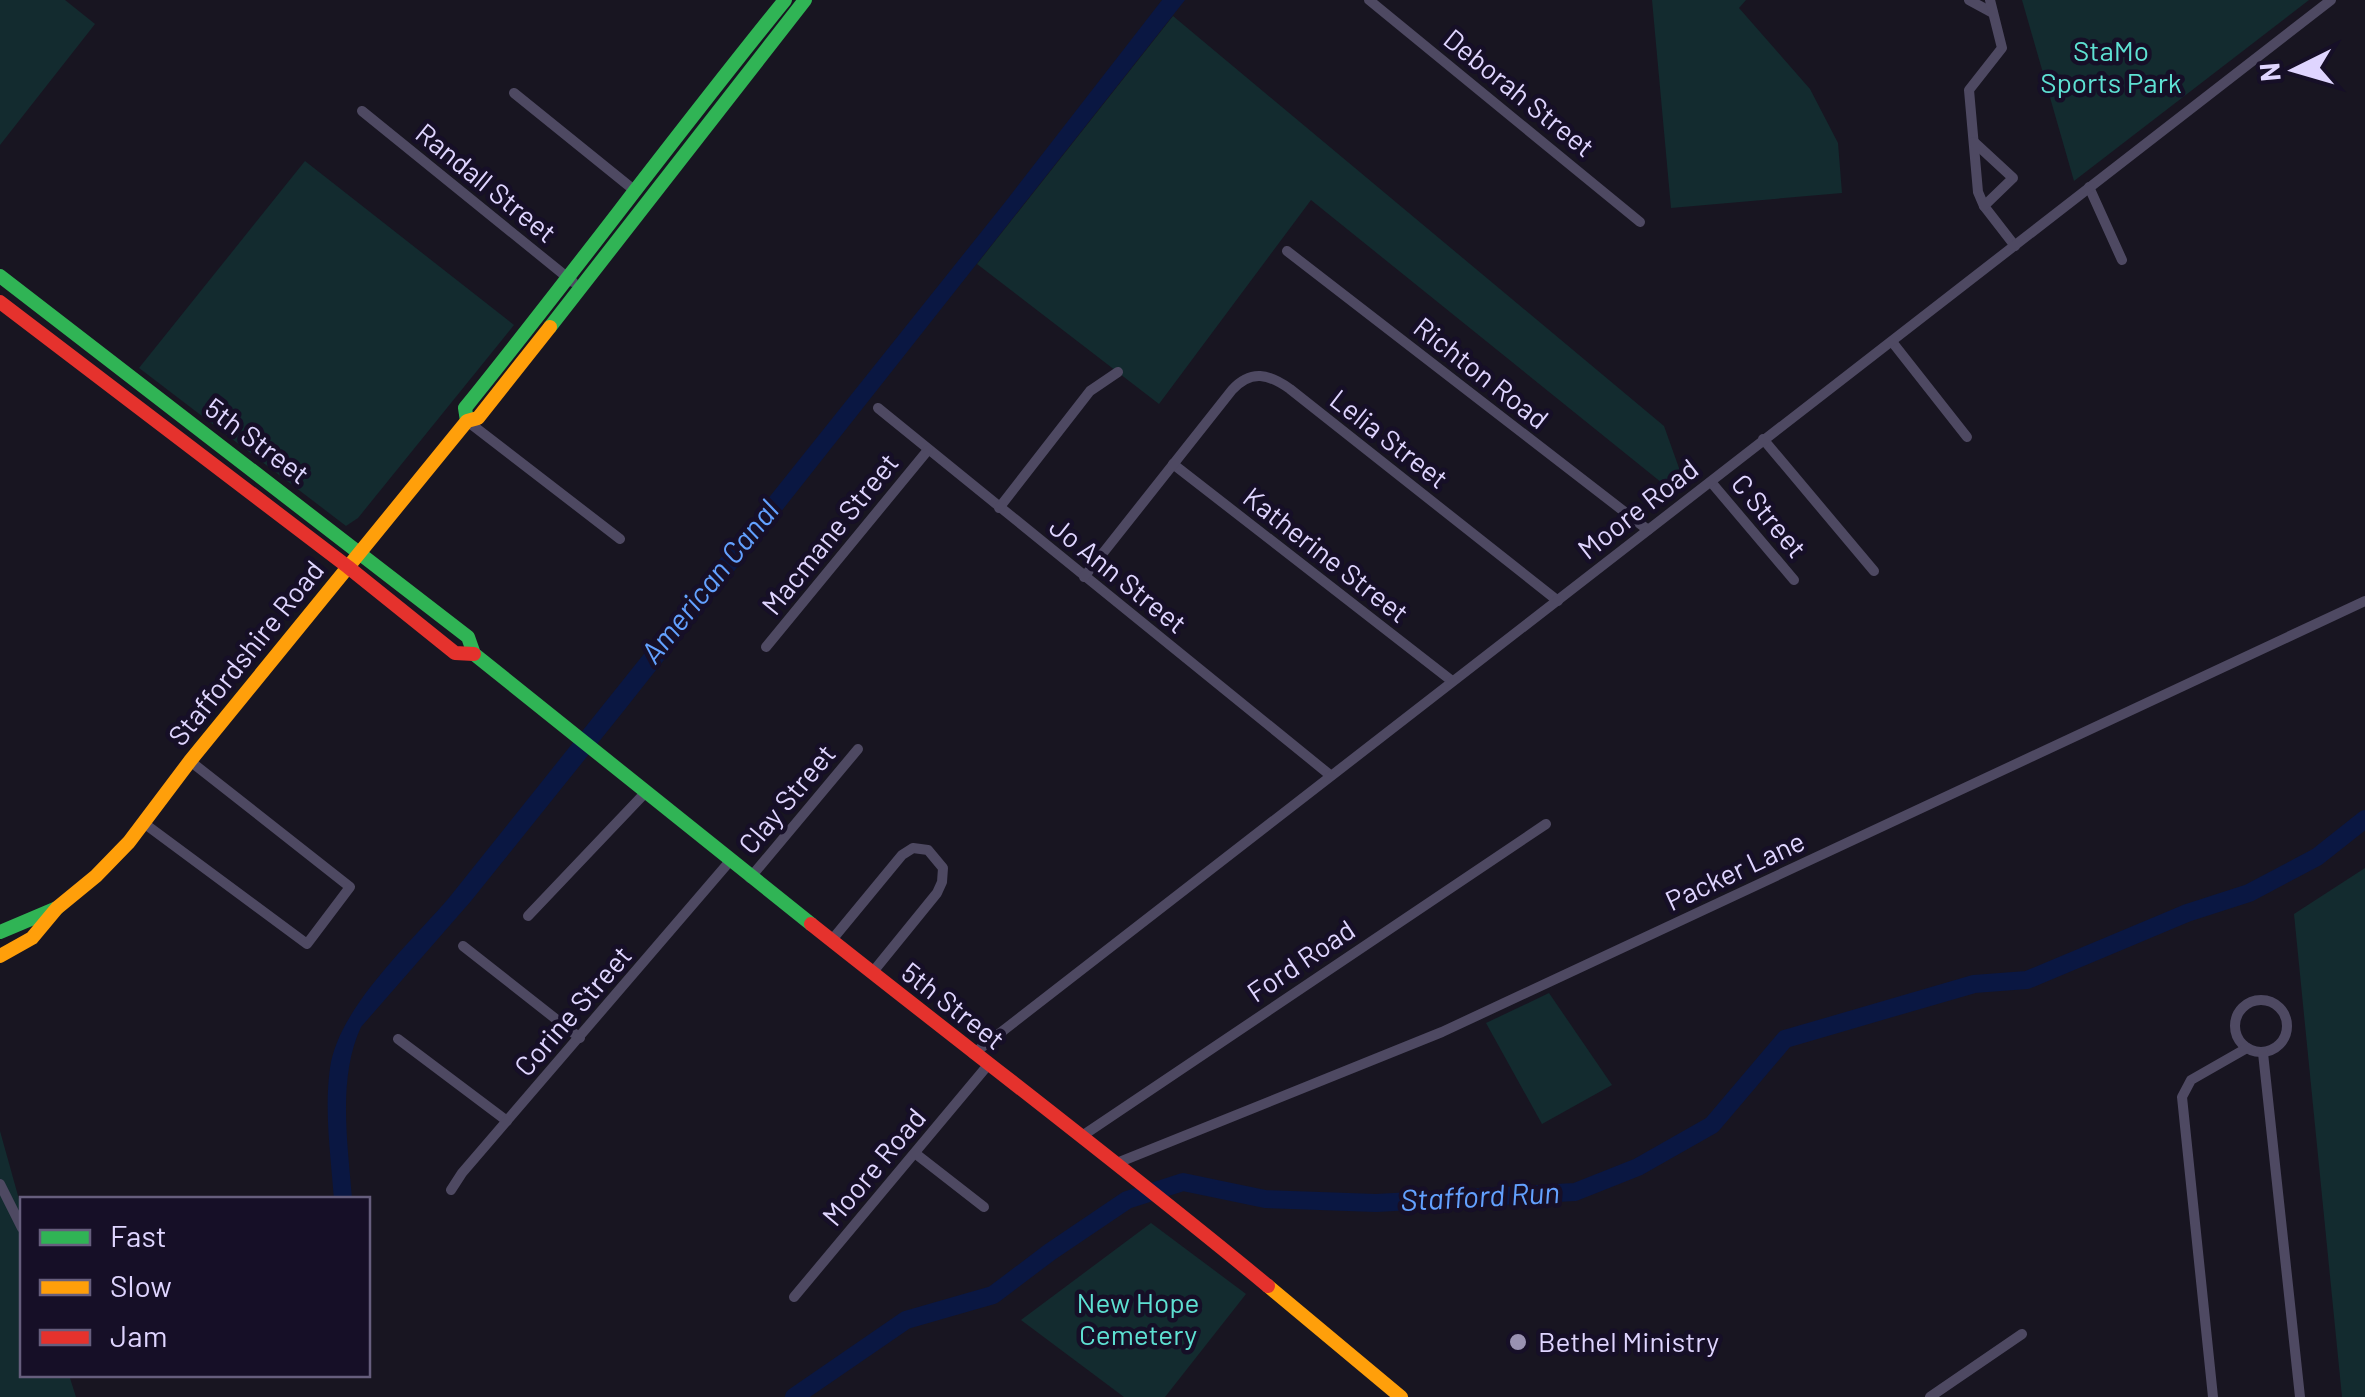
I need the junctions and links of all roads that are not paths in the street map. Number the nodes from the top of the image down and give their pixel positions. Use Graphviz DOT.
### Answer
graph roads {
  1 [pos="784,0"];
  2 [pos="805,0"];
  3 [pos="1369,0"];
  4 [pos="1969,0"];
  5 [pos="1990,0"];
  6 [pos="2330,0"];
  7 [pos="1993,13"];
  8 [pos="514,93"];
  9 [pos="362,111"];
  10 [pos="1974,142"];
  11 [pos="2089,186"];
  12 [pos="634,190"];
  13 [pos="1984,206"];
  14 [pos="1640,222"];
  15 [pos="2015,246"];
  16 [pos="1287,251"];
  17 [pos="2122,260"];
  18 [pos="0,276"];
  19 [pos="569,279"];
  20 [pos="582,289"];
  21 [pos="0,302"];
  22 [pos="36,304"];
  23 [pos="30,324"];
  24 [pos="1892,343"];
  25 [pos="1118,372"];
  26 [pos="132,377"];
  27 [pos="120,393"];
  28 [pos="878,408"];
  29 [pos="466,421"];
  30 [pos="1967,437"];
  31 [pos="1764,440"];
  32 [pos="217,442"];
  33 [pos="928,450"];
  34 [pos="205,458"];
  35 [pos="1173,464"];
  36 [pos="1710,482"];
  37 [pos="273,485"];
  38 [pos="261,501"];
  39 [pos="999,508"];
  40 [pos="1648,530"];
  41 [pos="620,539"];
  42 [pos="360,552"];
  43 [pos="348,567"];
  44 [pos="1874,571"];
  45 [pos="1084,577"];
  46 [pos="1794,580"];
  47 [pos="1558,601"];
  48 [pos="423,602"];
  49 [pos="2365,602"];
  50 [pos="416,621"];
  51 [pos="766,647"];
  52 [pos="474,654"];
  53 [pos="1452,681"];
  54 [pos="858,749"];
  55 [pos="190,761"];
  56 [pos="1330,776"];
  57 [pos="645,793"];
  58 [pos="145,824"];
  59 [pos="1546,824"];
  60 [pos="730,862"];
  61 [pos="750,878"];
  62 [pos="58,908"];
  63 [pos="528,916"];
  64 [pos="0,932"];
  65 [pos="831,941"];
  66 [pos="464,946"];
  67 [pos="0,956"];
  68 [pos="872,973"];
  69 [pos="580,1038"];
  70 [pos="398,1039"];
  71 [pos="2248,1048"];
  72 [pos="2263,1052"];
  73 [pos="973,1054"];
  74 [pos="988,1065"];
  75 [pos="507,1121"];
  76 [pos="1082,1136"];
  77 [pos="916,1154"];
  78 [pos="1117,1163"];
  79 [pos="0,1184"];
  80 [pos="451,1190"];
  81 [pos="984,1206"];
  82 [pos="20,1224"];
  83 [pos="794,1297"];
  84 [pos="2022,1334"];
  85 [pos="1400,1397"];
  86 [pos="1930,1397"];
  87 [pos="2213,1397"];
  88 [pos="2300,1397"];
  1 -- 12 [label="main road, Staffordshire Road"];
  2 -- 20 [label="main road, Staffordshire Road"];
  3 -- 14 [label="street, Deborah Street"];
  4 -- 7 [label="street"];
  5 -- 7 [label="street"];
  6 -- 11 [label="street, Moore Road"];
  7 -- 10 [label="street"];
  8 -- 12 [label="street"];
  9 -- 19 [label="street, Randall Street"];
  10 -- 13 [label="street"];
  10 -- 13 [label="street"];
  11 -- 15 [label="street, Moore Road"];
  11 -- 17 [label="street"];
  12 -- 19 [label="main road, Staffordshire Road"];
  13 -- 15 [label="street"];
  15 -- 24 [label="street, Moore Road"];
  16 -- 40 [label="street, Richton Road"];
  18 -- 22 [label="main road, 5th Street"];
  19 -- 20 [label="street, Randall Street"];
  19 -- 29 [label="main road, Staffordshire Road"];
  20 -- 29 [label="main road, Staffordshire Road"];
  21 -- 23 [label="main road, 5th Street"];
  22 -- 23 [label="main road"];
  22 -- 26 [label="main road, 5th Street"];
  23 -- 27 [label="main road, 5th Street"];
  24 -- 30 [label="street"];
  24 -- 31 [label="street, Moore Road"];
  25 -- 39 [label="street"];
  26 -- 27 [label="main road"];
  26 -- 32 [label="main road, 5th Street"];
  27 -- 34 [label="main road, 5th Street"];
  28 -- 33 [label="street, Jo Ann Street"];
  29 -- 41 [label="street"];
  29 -- 42 [label="main road, Staffordshire Road"];
  31 -- 36 [label="street, Moore Road"];
  31 -- 44 [label="street"];
  32 -- 34 [label="main road"];
  32 -- 37 [label="main road, 5th Street"];
  33 -- 39 [label="street, Jo Ann Street"];
  33 -- 51 [label="street, Macmane Street"];
  34 -- 38 [label="main road, 5th Street"];
  35 -- 45 [label="street, Lelia Street"];
  35 -- 47 [label="street, Lelia Street"];
  35 -- 53 [label="street, Katherine Street"];
  36 -- 40 [label="street, Moore Road"];
  36 -- 46 [label="street, C Street"];
  37 -- 38 [label="main road"];
  37 -- 42 [label="main road, 5th Street"];
  38 -- 43 [label="main road, 5th Street"];
  39 -- 45 [label="street, Jo Ann Street"];
  40 -- 47 [label="street, Moore Road"];
  42 -- 43 [label="main road, Staffordshire Road"];
  42 -- 48 [label="main road, 5th Street"];
  43 -- 50 [label="main road, 5th Street"];
  43 -- 55 [label="main road, Staffordshire Road"];
  45 -- 56 [label="street, Jo Ann Street"];
  47 -- 53 [label="street, Moore Road"];
  48 -- 50 [label="main road"];
  48 -- 52 [label="main road, 5th Street"];
  49 -- 78 [label="street, Packer Lane"];
  50 -- 52 [label="main road, 5th Street"];
  52 -- 57 [label="main road, 5th Street"];
  53 -- 56 [label="street, Moore Road"];
  54 -- 61 [label="street, Clay Street"];
  55 -- 58 [label="main road, Staffordshire Road"];
  55 -- 58 [label="street"];
  56 -- 73 [label="street, Moore Road"];
  57 -- 60 [label="main road, 5th Street"];
  57 -- 63 [label="street"];
  58 -- 62 [label="main road, Staffordshire Road"];
  59 -- 76 [label="street, Ford Road"];
  60 -- 61 [label="main road, 5th Street"];
  60 -- 69 [label="street, Corine Street"];
  61 -- 65 [label="main road, 5th Street"];
  62 -- 64 [label="main road, Staffordshire Road"];
  62 -- 67 [label="main road, Staffordshire Road"];
  65 -- 68 [label="main road, 5th Street"];
  65 -- 68 [label="street"];
  66 -- 69 [label="street"];
  68 -- 73 [label="main road, 5th Street"];
  69 -- 75 [label="street, Corine Street"];
  70 -- 75 [label="street"];
  71 -- 72 [label="street"];
  71 -- 72 [label="street"];
  71 -- 87 [label="street"];
  72 -- 88 [label="street"];
  73 -- 74 [label="main road, 5th Street"];
  74 -- 76 [label="main road, 5th Street"];
  74 -- 77 [label="street, Moore Road"];
  75 -- 80 [label="street, Corine Street"];
  76 -- 78 [label="main road, 5th Street"];
  77 -- 81 [label="street"];
  77 -- 83 [label="street, Moore Road"];
  78 -- 85 [label="main road, 5th Street"];
  79 -- 82 [label="street"];
  84 -- 86 [label="street"];
}
